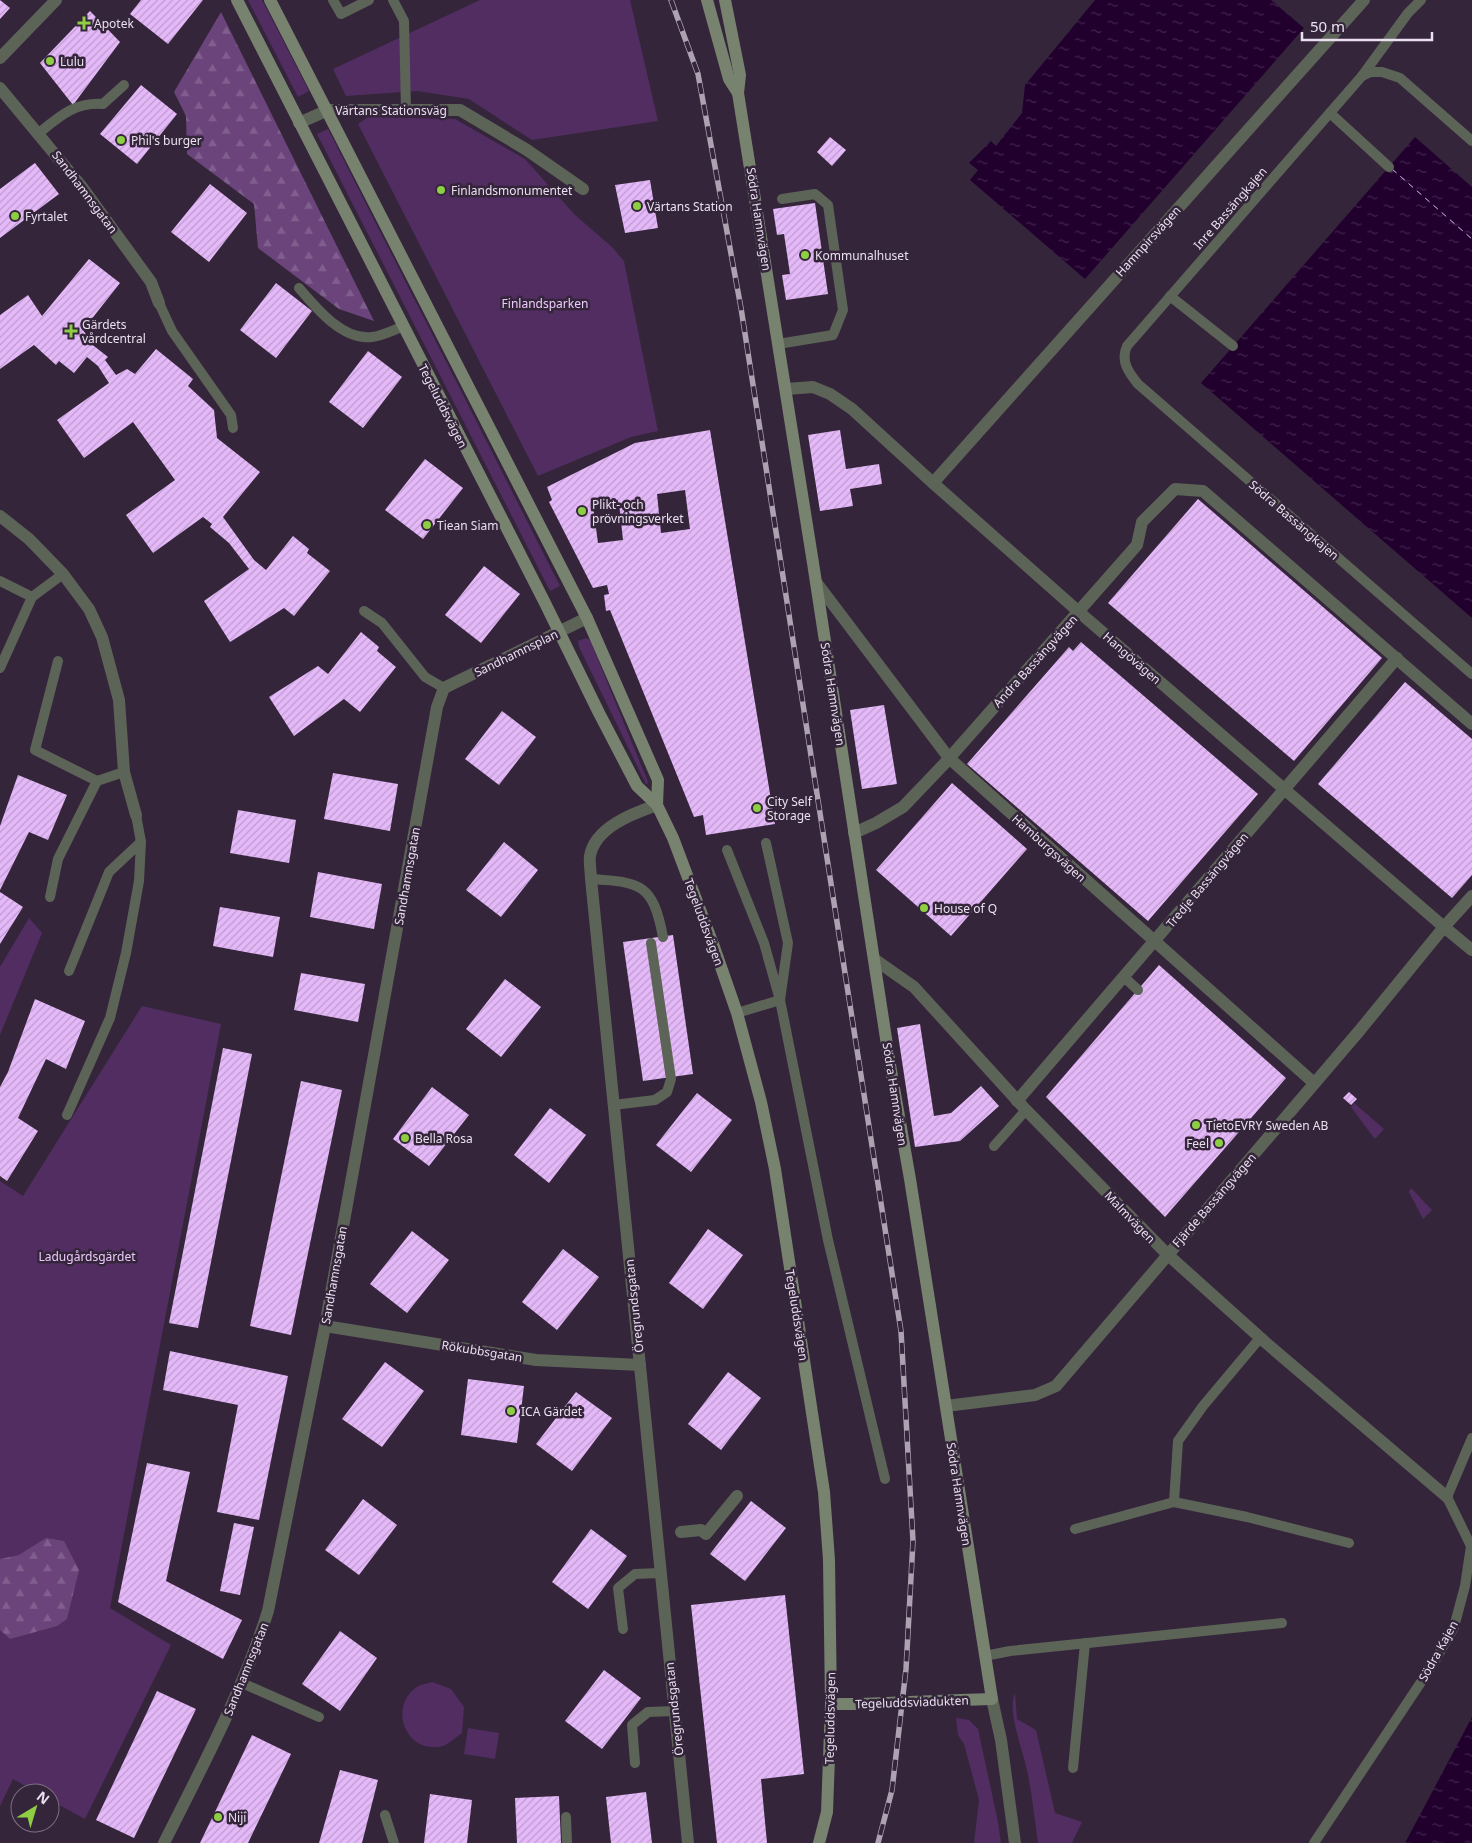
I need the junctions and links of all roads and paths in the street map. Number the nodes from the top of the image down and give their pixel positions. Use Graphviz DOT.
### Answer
graph roads {
  1 [pos="56,0"];
  2 [pos="237,0"];
  3 [pos="270,0"];
  4 [pos="333,0"];
  5 [pos="369,0"];
  6 [pos="393,0"];
  7 [pos="707,0"];
  8 [pos="725,0"];
  9 [pos="1364,0"];
  10 [pos="1420,0"];
  11 [pos="0,58"];
  12 [pos="1362,76"];
  13 [pos="124,84"];
  14 [pos="0,88"];
  15 [pos="738,93"];
  16 [pos="328,110"];
  17 [pos="406,110"];
  18 [pos="1330,113"];
  19 [pos="299,123"];
  20 [pos="39,134"];
  21 [pos="1472,141"];
  22 [pos="1389,167"];
  23 [pos="584,189"];
  24 [pos="782,199"];
  25 [pos="300,288"];
  26 [pos="1170,296"];
  27 [pos="159,303"];
  28 [pos="402,327"];
  29 [pos="778,344"];
  30 [pos="1233,346"];
  31 [pos="1124,360"];
  32 [pos="786,389"];
  33 [pos="233,428"];
  34 [pos="933,483"];
  35 [pos="0,516"];
  36 [pos="63,574"];
  37 [pos="0,581"];
  38 [pos="816,582"];
  39 [pos="32,597"];
  40 [pos="364,611"];
  41 [pos="1079,612"];
  42 [pos="587,618"];
  43 [pos="558,632"];
  44 [pos="1397,658"];
  45 [pos="58,661"];
  46 [pos="0,668"];
  47 [pos="1472,674"];
  48 [pos="444,688"];
  49 [pos="1472,724"];
  50 [pos="949,758"];
  51 [pos="124,772"];
  52 [pos="97,781"];
  53 [pos="1284,790"];
  54 [pos="657,805"];
  55 [pos="136,815"];
  56 [pos="854,833"];
  57 [pos="141,842"];
  58 [pos="766,843"];
  59 [pos="727,850"];
  60 [pos="591,880"];
  61 [pos="1472,896"];
  62 [pos="50,897"];
  63 [pos="1444,927"];
  64 [pos="664,936"];
  65 [pos="1155,941"];
  66 [pos="651,944"];
  67 [pos="1472,950"];
  68 [pos="874,959"];
  69 [pos="69,971"];
  70 [pos="1124,977"];
  71 [pos="1138,990"];
  72 [pos="780,1000"];
  73 [pos="737,1013"];
  74 [pos="1314,1083"];
  75 [pos="1017,1101"];
  76 [pos="613,1105"];
  77 [pos="1026,1110"];
  78 [pos="67,1115"];
  79 [pos="994,1146"];
  80 [pos="1167,1254"];
  81 [pos="325,1326"];
  82 [pos="1260,1338"];
  83 [pos="640,1365"];
  84 [pos="946,1406"];
  85 [pos="1472,1438"];
  86 [pos="884,1479"];
  87 [pos="737,1496"];
  88 [pos="1447,1497"];
  89 [pos="1174,1502"];
  90 [pos="1075,1529"];
  91 [pos="680,1532"];
  92 [pos="1349,1544"];
  93 [pos="661,1573"];
  94 [pos="1282,1623"];
  95 [pos="623,1629"];
  96 [pos="1085,1643"];
  97 [pos="985,1656"];
  98 [pos="242,1683"];
  99 [pos="992,1698"];
  100 [pos="831,1704"];
  101 [pos="674,1711"];
  102 [pos="319,1717"];
  103 [pos="635,1763"];
  104 [pos="1073,1768"];
  105 [pos="384,1815"];
  106 [pos="566,1817"];
  107 [pos="164,1843"];
  108 [pos="394,1843"];
  109 [pos="567,1843"];
  110 [pos="688,1843"];
  111 [pos="819,1843"];
  112 [pos="1015,1843"];
  113 [pos="1314,1843"];
  1 -- 11 [label="street"];
  2 -- 19 [label="main road, Tegeluddsvägen"];
  3 -- 16 [label="main road, Tegeluddsvägen"];
  4 -- 5 [label="lane"];
  6 -- 17 [label="lane"];
  7 -- 15 [label="main road, Södra Hamnvägen"];
  8 -- 15 [label="main road, Södra Hamnvägen"];
  9 -- 34 [label="street, Hamnpirsvägen"];
  10 -- 12 [label="lane, Inre Bassängkajen"];
  12 -- 18 [label="lane, Inre Bassängkajen"];
  12 -- 21 [label="lane"];
  13 -- 20 [label="lane"];
  14 -- 20 [label="street, Sandhamnsgatan"];
  15 -- 29 [label="main road, Södra Hamnvägen"];
  16 -- 17 [label="street, Värtans Stationsväg"];
  16 -- 19 [label="street, Värtans Stationsväg"];
  16 -- 42 [label="main road, Tegeluddsvägen"];
  17 -- 23 [label="street, Värtans Stationsväg"];
  18 -- 22 [label="lane"];
  18 -- 26 [label="lane, Inre Bassängkajen"];
  19 -- 28 [label="main road, Tegeluddsvägen"];
  20 -- 27 [label="street, Sandhamnsgatan"];
  24 -- 29 [label="lane"];
  25 -- 28 [label="lane"];
  26 -- 30 [label="lane"];
  26 -- 31 [label="lane, Inre Bassängkajen"];
  27 -- 33 [label="lane"];
  28 -- 43 [label="main road, Tegeluddsvägen"];
  29 -- 32 [label="main road, Södra Hamnvägen"];
  31 -- 47 [label="lane, Södra Bassängkajen"];
  32 -- 34 [label="street, Hangövägen"];
  32 -- 38 [label="main road, Södra Hamnvägen"];
  34 -- 41 [label="street, Hangövägen"];
  35 -- 36 [label="street"];
  36 -- 39 [label="lane"];
  36 -- 51 [label="street"];
  37 -- 39 [label="lane"];
  38 -- 50 [label="street, Hamburgsvägen"];
  38 -- 56 [label="main road, Södra Hamnvägen"];
  39 -- 46 [label="lane"];
  40 -- 48 [label="lane"];
  41 -- 44 [label="street, Andra Bassängvägen"];
  41 -- 50 [label="street, Andra Bassängvägen"];
  41 -- 53 [label="street, Hangövägen"];
  42 -- 43 [label="street, Sandhamnsplan"];
  42 -- 54 [label="main road, Tegeluddsvägen"];
  43 -- 48 [label="street, Sandhamnsplan"];
  43 -- 54 [label="main road, Tegeluddsvägen"];
  44 -- 49 [label="street"];
  44 -- 53 [label="street, Tredje Bassängvägen"];
  45 -- 52 [label="lane"];
  48 -- 81 [label="street, Sandhamnsgatan"];
  50 -- 56 [label="street, Andra Bassängvägen"];
  50 -- 65 [label="street, Hamburgsvägen"];
  51 -- 52 [label="lane"];
  51 -- 55 [label="street"];
  52 -- 62 [label="lane"];
  53 -- 63 [label="street, Hangövägen"];
  53 -- 65 [label="street, Tredje Bassängvägen"];
  54 -- 60 [label="street, Öregrundsgatan"];
  54 -- 73 [label="main road, Tegeluddsvägen"];
  55 -- 57 [label="lane"];
  56 -- 68 [label="main road, Södra Hamnvägen"];
  57 -- 69 [label="lane"];
  57 -- 78 [label="lane"];
  58 -- 72 [label="lane"];
  59 -- 72 [label="lane"];
  60 -- 64 [label="lane"];
  60 -- 76 [label="street, Öregrundsgatan"];
  61 -- 63 [label="street"];
  63 -- 67 [label="street, Hangövägen"];
  63 -- 74 [label="street, Fjärde Bassängvägen"];
  65 -- 70 [label="street, Tredje Bassängvägen"];
  65 -- 74 [label="street, Hamburgsvägen"];
  66 -- 76 [label="lane"];
  68 -- 75 [label="street, Malmvägen"];
  68 -- 84 [label="main road, Södra Hamnvägen"];
  70 -- 71 [label="lane"];
  70 -- 75 [label="street, Tredje Bassängvägen"];
  72 -- 73 [label="lane"];
  72 -- 86 [label="lane"];
  73 -- 100 [label="main road, Tegeluddsvägen"];
  74 -- 80 [label="street, Fjärde Bassängvägen"];
  75 -- 77 [label="street, Malmvägen"];
  76 -- 83 [label="street, Öregrundsgatan"];
  77 -- 79 [label="lane"];
  77 -- 80 [label="street, Malmvägen"];
  80 -- 82 [label="street, Malmvägen"];
  80 -- 84 [label="street, Fjärde Bassängvägen"];
  81 -- 83 [label="street, Rökubbsgatan"];
  81 -- 98 [label="street, Sandhamnsgatan"];
  82 -- 88 [label="street, Malmvägen"];
  82 -- 89 [label="lane"];
  83 -- 93 [label="street, Öregrundsgatan"];
  84 -- 97 [label="main road, Södra Hamnvägen"];
  85 -- 88 [label="lane"];
  87 -- 91 [label="street"];
  88 -- 113 [label="lane, Södra Kajen"];
  89 -- 90 [label="lane"];
  89 -- 92 [label="lane"];
  93 -- 95 [label="lane"];
  93 -- 101 [label="street, Öregrundsgatan"];
  94 -- 96 [label="lane"];
  96 -- 97 [label="lane"];
  96 -- 104 [label="lane"];
  97 -- 99 [label="main road, Södra Hamnvägen"];
  98 -- 102 [label="lane"];
  98 -- 107 [label="street, Sandhamnsgatan"];
  99 -- 100 [label="main road, Tegeluddsviadukten, bridge"];
  99 -- 112 [label="street, Södra Hamnvägen"];
  100 -- 111 [label="main road, Tegeluddsvägen"];
  101 -- 103 [label="lane"];
  101 -- 110 [label="street, Öregrundsgatan"];
  105 -- 108 [label="lane"];
  106 -- 109 [label="lane"];
}
